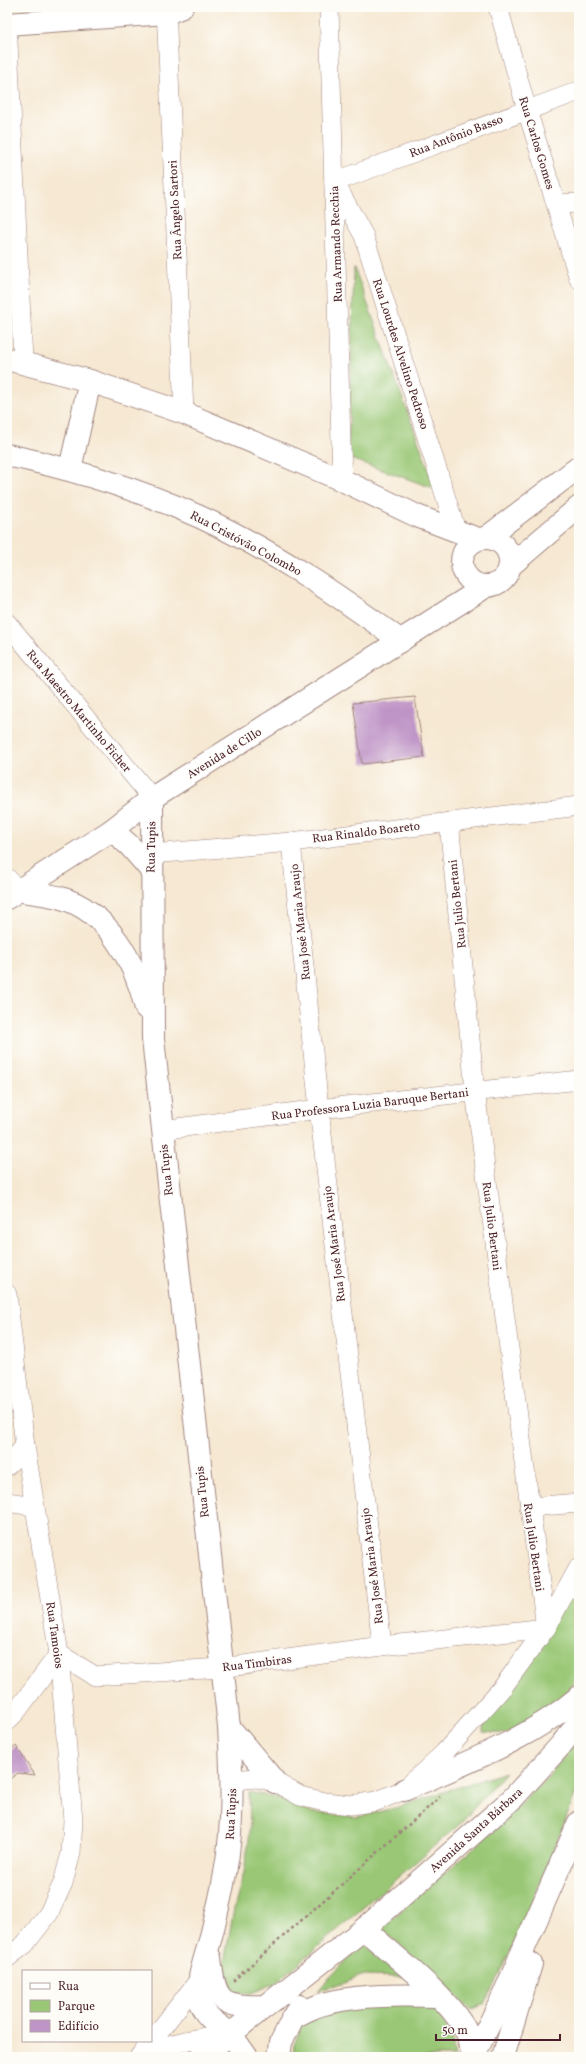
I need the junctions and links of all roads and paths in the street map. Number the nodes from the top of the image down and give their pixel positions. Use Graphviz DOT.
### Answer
graph roads {
  1 [pos="329,7"];
  2 [pos="498,7"];
  3 [pos="172,9"];
  4 [pos="7,21"];
  5 [pos="7,24"];
  6 [pos="579,91"];
  7 [pos="527,110"];
  8 [pos="334,182"];
  9 [pos="579,203"];
  10 [pos="556,204"];
  11 [pos="579,279"];
  12 [pos="15,361"];
  13 [pos="90,381"];
  14 [pos="122,391"];
  15 [pos="184,413"];
  16 [pos="82,414"];
  17 [pos="7,455"];
  18 [pos="579,467"];
  19 [pos="70,469"];
  20 [pos="342,480"];
  21 [pos="579,507"];
  22 [pos="417,516"];
  23 [pos="456,530"];
  24 [pos="482,538"];
  25 [pos="462,561"];
  26 [pos="510,566"];
  27 [pos="485,587"];
  28 [pos="446,613"];
  29 [pos="7,623"];
  30 [pos="401,641"];
  31 [pos="152,798"];
  32 [pos="579,806"];
  33 [pos="449,822"];
  34 [pos="112,830"];
  35 [pos="291,842"];
  36 [pos="151,862"];
  37 [pos="11,889"];
  38 [pos="125,953"];
  39 [pos="152,956"];
  40 [pos="153,1039"];
  41 [pos="579,1080"];
  42 [pos="475,1092"];
  43 [pos="319,1109"];
  44 [pos="162,1130"];
  45 [pos="7,1294"];
  46 [pos="25,1446"];
  47 [pos="7,1466"];
  48 [pos="7,1502"];
  49 [pos="579,1503"];
  50 [pos="34,1506"];
  51 [pos="529,1507"];
  52 [pos="579,1567"];
  53 [pos="546,1628"];
  54 [pos="382,1646"];
  55 [pos="59,1654"];
  56 [pos="221,1668"];
  57 [pos="579,1697"];
  58 [pos="7,1721"];
  59 [pos="579,1722"];
  60 [pos="229,1727"];
  61 [pos="275,1782"];
  62 [pos="233,1784"];
  63 [pos="404,1790"];
  64 [pos="442,1794"];
  65 [pos="576,1828"];
  66 [pos="364,1929"];
  67 [pos="209,1944"];
  68 [pos="336,1952"];
  69 [pos="7,1958"];
  70 [pos="199,1980"];
  71 [pos="217,1994"];
  72 [pos="438,1996"];
  73 [pos="266,2006"];
  74 [pos="292,2018"];
  75 [pos="230,2033"];
  76 [pos="152,2041"];
  77 [pos="151,2042"];
  78 [pos="140,2057"];
  79 [pos="201,2057"];
  80 [pos="247,2057"];
  81 [pos="279,2057"];
  82 [pos="474,2057"];
  83 [pos="503,2057"];
  1 -- 8 [label="street, Rua Armando Recchia"];
  2 -- 7 [label="street, Rua Carlos Gomes"];
  3 -- 5 [label="main road"];
  3 -- 15 [label="street, Rua Ângelo Sartori"];
  4 -- 5 [label="street"];
  5 -- 12 [label="street"];
  6 -- 7 [label="street, Rua Antônio Basso"];
  7 -- 8 [label="street, Rua Antônio Basso"];
  7 -- 10 [label="street, Rua Carlos Gomes"];
  8 -- 20 [label="street, Rua Armando Recchia"];
  8 -- 23 [label="street, Rua Lourdes Alvelino Pedroso"];
  9 -- 10 [label="street"];
  10 -- 11 [label="street, Rua Carlos Gomes"];
  12 -- 13 [label="main road"];
  13 -- 14 [label="main road"];
  13 -- 16 [label="main road"];
  14 -- 15 [label="main road"];
  14 -- 16 [label="main road"];
  15 -- 20 [label="main road"];
  16 -- 19 [label="main road"];
  17 -- 19 [label="main road, Rua Cristóvão Colombo"];
  18 -- 24 [label="main road"];
  19 -- 30 [label="main road, Rua Cristóvão Colombo"];
  20 -- 22 [label="main road"];
  21 -- 26 [label="main road"];
  22 -- 23 [label="main road"];
  22 -- 25 [label="main road"];
  23 -- 24 [label="main road"];
  24 -- 25 [label="main road"];
  24 -- 26 [label="main road"];
  25 -- 27 [label="main road"];
  25 -- 28 [label="main road"];
  26 -- 27 [label="main road"];
  27 -- 28 [label="main road, Avenida de Cillo"];
  28 -- 30 [label="main road, Avenida de Cillo"];
  29 -- 31 [label="street, Rua Maestro Martinho Ficher"];
  30 -- 31 [label="main road, Avenida de Cillo"];
  31 -- 34 [label="main road, Avenida de Cillo"];
  31 -- 36 [label="main road, Rua Tupis"];
  32 -- 33 [label="street, Rua Rinaldo Boareto"];
  33 -- 35 [label="street, Rua Rinaldo Boareto"];
  33 -- 42 [label="street, Rua Julio Bertani"];
  34 -- 36 [label="main road"];
  34 -- 37 [label="main road, Avenida de Cillo"];
  35 -- 36 [label="street, Rua Rinaldo Boareto"];
  35 -- 43 [label="street, Rua José Maria Araujo"];
  36 -- 39 [label="main road, Rua Tupis"];
  37 -- 38 [label="main road, Rua Tupis"];
  38 -- 39 [label="main road"];
  38 -- 40 [label="main road, Rua Tupis"];
  39 -- 40 [label="main road, Rua Tupis"];
  40 -- 44 [label="main road, Rua Tupis"];
  41 -- 42 [label="street, Rua Professora Luzia Baruque Bertani"];
  42 -- 43 [label="street, Rua Professora Luzia Baruque Bertani"];
  42 -- 51 [label="street, Rua Julio Bertani"];
  43 -- 44 [label="street, Rua Professora Luzia Baruque Bertani"];
  43 -- 54 [label="street, Rua José Maria Araujo"];
  44 -- 56 [label="main road, Rua Tupis"];
  45 -- 46 [label="street, Rua Tamoios"];
  46 -- 47 [label="street"];
  46 -- 50 [label="street, Rua Tamoios"];
  48 -- 50 [label="street"];
  49 -- 51 [label="street"];
  50 -- 55 [label="street, Rua Tamoios"];
  51 -- 53 [label="street, Rua Julio Bertani"];
  52 -- 53 [label="street"];
  53 -- 54 [label="street, Rua Timbiras"];
  53 -- 63 [label="street"];
  54 -- 56 [label="street, Rua Timbiras"];
  55 -- 56 [label="street, Rua Timbiras"];
  55 -- 58 [label="street"];
  55 -- 69 [label="street, Rua Tamoios"];
  56 -- 60 [label="main road, Rua Tupis"];
  57 -- 63 [label="main road"];
  59 -- 66 [label="main road, Avenida Santa Bárbara"];
  60 -- 61 [label="main road"];
  60 -- 62 [label="main road, Rua Tupis"];
  61 -- 62 [label="street"];
  61 -- 63 [label="street"];
  62 -- 67 [label="main road, Rua Tupis"];
  64 -- 71 [label="path"];
  65 -- 82 [label="main road"];
  65 -- 83 [label="main road"];
  66 -- 68 [label="main road, Avenida Santa Bárbara"];
  66 -- 72 [label="main road"];
  67 -- 70 [label="main road, Rua Tupis"];
  67 -- 71 [label="main road, Rua Tupis"];
  68 -- 73 [label="main road, Avenida Santa Bárbara"];
  68 -- 74 [label="main road"];
  70 -- 75 [label="main road, Rua Tupis"];
  70 -- 76 [label="street, Rua Tupis"];
  71 -- 73 [label="main road"];
  72 -- 74 [label="main road"];
  72 -- 82 [label="main road"];
  73 -- 75 [label="main road, Avenida Santa Bárbara"];
  74 -- 81 [label="main road"];
  75 -- 78 [label="street, Rua Tupis"];
  75 -- 79 [label="main road, Avenida Santa Bárbara"];
  75 -- 80 [label="main road"];
  77 -- 78 [label="street, Rua Tupis"];
}
